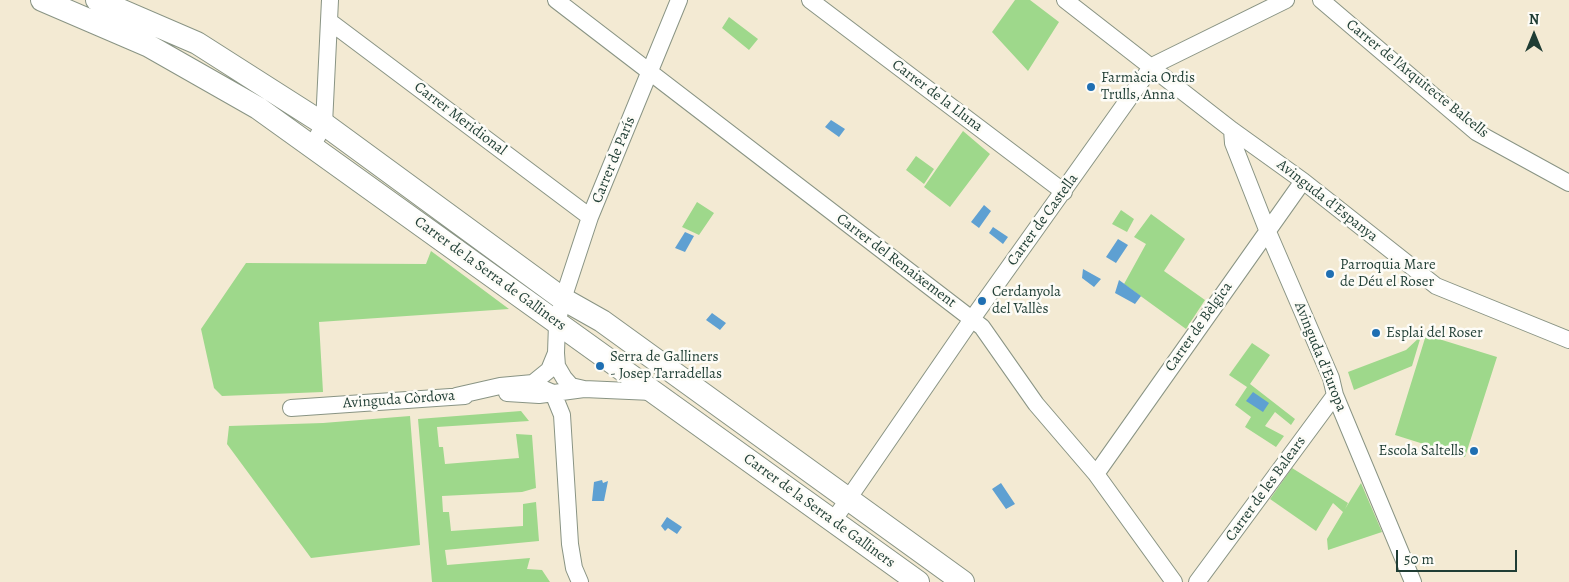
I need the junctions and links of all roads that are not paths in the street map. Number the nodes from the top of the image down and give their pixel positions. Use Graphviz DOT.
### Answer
graph roads {
  1 [pos="42,0"];
  2 [pos="96,0"];
  3 [pos="330,0"];
  4 [pos="556,0"];
  5 [pos="679,0"];
  6 [pos="810,0"];
  7 [pos="1065,0"];
  8 [pos="1286,0"];
  9 [pos="1321,0"];
  10 [pos="329,21"];
  11 [pos="1152,66"];
  12 [pos="650,71"];
  13 [pos="324,124"];
  14 [pos="1232,130"];
  15 [pos="313,145"];
  16 [pos="1303,181"];
  17 [pos="1569,183"];
  18 [pos="1064,192"];
  19 [pos="590,217"];
  20 [pos="1268,232"];
  21 [pos="563,299"];
  22 [pos="972,319"];
  23 [pos="557,324"];
  24 [pos="1569,340"];
  25 [pos="556,353"];
  26 [pos="533,383"];
  27 [pos="584,389"];
  28 [pos="655,392"];
  29 [pos="553,393"];
  30 [pos="1335,395"];
  31 [pos="456,396"];
  32 [pos="291,408"];
  33 [pos="562,415"];
  34 [pos="1096,474"];
  35 [pos="848,497"];
  36 [pos="833,521"];
  37 [pos="580,582"];
  38 [pos="918,582"];
  39 [pos="963,582"];
  40 [pos="1174,582"];
  41 [pos="1197,582"];
  42 [pos="1413,582"];
  1 -- 15 [label="street, Carrer de la Serra de Galliners"];
  2 -- 13 [label="street, Carrer de la Serra de Galliners"];
  3 -- 10 [label="street"];
  4 -- 12 [label="street, Carrer del Renaixement"];
  5 -- 12 [label="street, Carrer de París"];
  6 -- 18 [label="street, Carrer de la Lluna"];
  7 -- 11 [label="street, Avinguda d'Espanya"];
  8 -- 11 [label="street, Carrer de Castella"];
  9 -- 17 [label="street, Carrer de l'Arquitecte Balcells"];
  10 -- 13 [label="street"];
  10 -- 19 [label="street, Carrer Meridional"];
  11 -- 14 [label="street, Avinguda d'Espanya"];
  11 -- 18 [label="street, Carrer de Castella"];
  12 -- 19 [label="street, Carrer de París"];
  12 -- 22 [label="street, Carrer del Renaixement"];
  13 -- 15 [label="street"];
  13 -- 21 [label="street, Carrer de la Serra de Galliners"];
  14 -- 16 [label="street, Avinguda d'Espanya"];
  14 -- 20 [label="street, Avinguda d'Europa"];
  15 -- 23 [label="street, Carrer de la Serra de Galliners"];
  16 -- 20 [label="street, Carrer de Bèlgica"];
  16 -- 24 [label="street, Avinguda d'Espanya"];
  18 -- 22 [label="street, Carrer de Castella"];
  19 -- 21 [label="street, Carrer de París"];
  20 -- 30 [label="street, Avinguda d'Europa"];
  20 -- 34 [label="street, Carrer de Bèlgica"];
  21 -- 23 [label="street, Carrer de París"];
  21 -- 35 [label="street, Carrer de la Serra de Galliners"];
  22 -- 34 [label="street, Carrer del Renaixement"];
  22 -- 35 [label="street, Carrer de Castella"];
  23 -- 25 [label="street, Carrer de París"];
  23 -- 28 [label="street, Carrer de la Serra de Galliners"];
  25 -- 26 [label="street"];
  25 -- 27 [label="street"];
  26 -- 29 [label="street"];
  26 -- 31 [label="street"];
  27 -- 28 [label="street, Avinguda Còrdova"];
  27 -- 29 [label="street, Avinguda Còrdova"];
  27 -- 33 [label="street"];
  28 -- 36 [label="street, Carrer de la Serra de Galliners"];
  29 -- 31 [label="street, Avinguda Còrdova"];
  29 -- 33 [label="street"];
  30 -- 41 [label="street, Carrer de les Balears"];
  30 -- 42 [label="street, Avinguda d'Europa"];
  31 -- 32 [label="street, Avinguda Còrdova"];
  33 -- 37 [label="street"];
  34 -- 40 [label="street, Carrer del Renaixement"];
  35 -- 36 [label="street, Carrer de Castella"];
  35 -- 39 [label="street, Carrer de la Serra de Galliners"];
  36 -- 38 [label="street, Carrer de la Serra de Galliners"];
}
